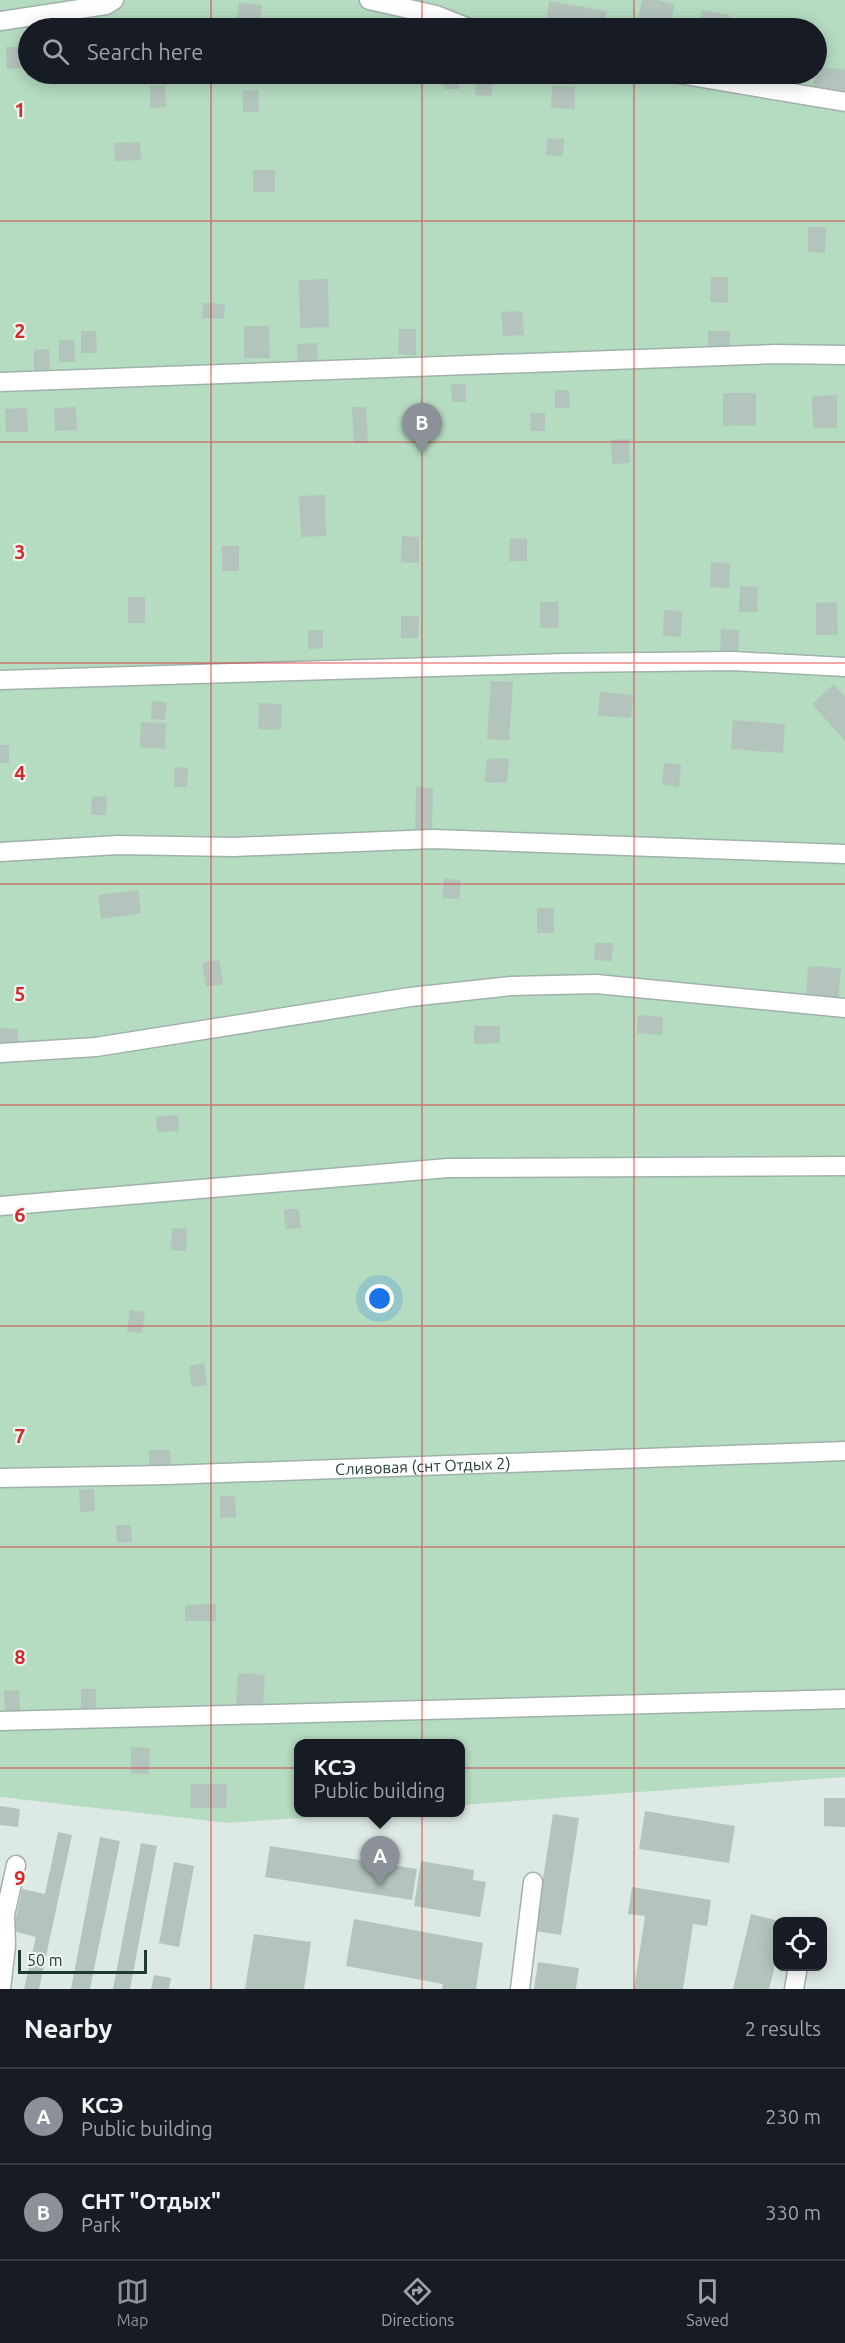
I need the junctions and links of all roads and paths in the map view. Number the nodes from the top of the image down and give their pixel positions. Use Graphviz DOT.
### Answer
graph roads {
  1 [pos="114,0"];
  2 [pos="369,0"];
  3 [pos="18,18"];
  4 [pos="20,18"];
  5 [pos="444,18"];
  6 [pos="0,21"];
  7 [pos="738,84"];
  8 [pos="845,102"];
  9 [pos="845,355"];
  10 [pos="0,382"];
  11 [pos="845,667"];
  12 [pos="0,680"];
  13 [pos="0,852"];
  14 [pos="845,854"];
  15 [pos="845,1008"];
  16 [pos="0,1053"];
  17 [pos="845,1166"];
  18 [pos="0,1206"];
  19 [pos="845,1451"];
  20 [pos="0,1478"];
  21 [pos="845,1699"];
  22 [pos="0,1721"];
  23 [pos="16,1865"];
  24 [pos="533,1881"];
  25 [pos="797,1971"];
  26 [pos="1,1989"];
  27 [pos="520,1989"];
  28 [pos="794,1989"];
  1 -- 4 [label="lane"];
  2 -- 5 [label="lane"];
  3 -- 6 [label="lane"];
  7 -- 8 [label="lane"];
  9 -- 10 [label="lane"];
  11 -- 12 [label="lane"];
  13 -- 14 [label="lane"];
  15 -- 16 [label="lane"];
  17 -- 18 [label="lane"];
  19 -- 20 [label="lane, Сливовая (снт Отдых 2)"];
  21 -- 22 [label="lane"];
  23 -- 26 [label="lane"];
  24 -- 27 [label="lane"];
  25 -- 28 [label="lane"];
}
